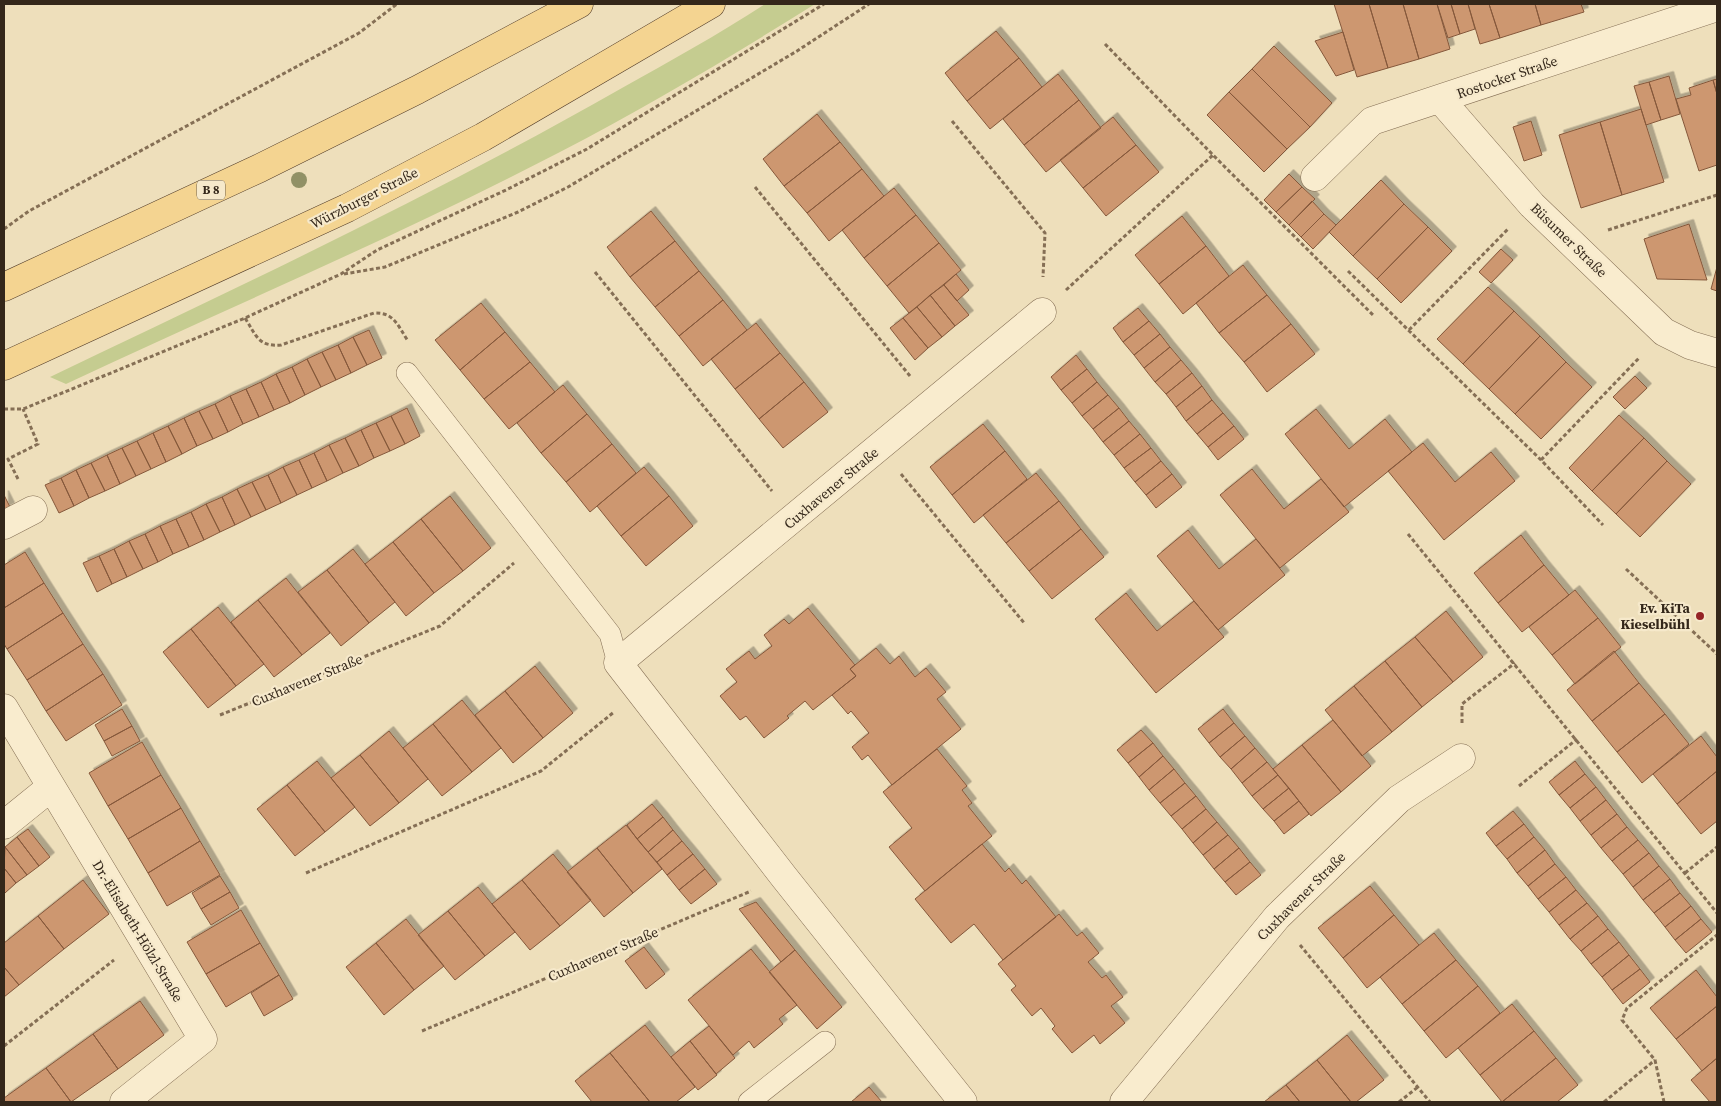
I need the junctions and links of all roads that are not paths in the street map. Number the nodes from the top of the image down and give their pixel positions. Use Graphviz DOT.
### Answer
graph roads {
  1 [pos="579,4"];
  2 [pos="711,4"];
  3 [pos="1717,7"];
  4 [pos="1440,100"];
  5 [pos="1315,177"];
  6 [pos="4,287"];
  7 [pos="1042,312"];
  8 [pos="1717,354"];
  9 [pos="4,366"];
  10 [pos="407,373"];
  11 [pos="33,510"];
  12 [pos="4,525"];
  13 [pos="618,663"];
  14 [pos="4,708"];
  15 [pos="1461,758"];
  16 [pos="51,787"];
  17 [pos="4,824"];
  18 [pos="825,1042"];
  19 [pos="124,1102"];
  20 [pos="750,1102"];
  21 [pos="964,1102"];
  22 [pos="1124,1102"];
  1 -- 6 [label="main road, B 8"];
  2 -- 9 [label="main road, Würzburger Straße"];
  3 -- 4 [label="street, Rostocker Straße"];
  4 -- 5 [label="street, Rostocker Straße"];
  4 -- 8 [label="street, Büsumer Straße"];
  7 -- 13 [label="street, Cuxhavener Straße"];
  10 -- 13 [label="lane"];
  11 -- 12 [label="street"];
  13 -- 21 [label="street"];
  14 -- 16 [label="street, Dr.-Elisabeth-Hölzl-Straße"];
  15 -- 22 [label="street, Cuxhavener Straße"];
  16 -- 17 [label="street"];
  16 -- 19 [label="street, Dr.-Elisabeth-Hölzl-Straße"];
  18 -- 20 [label="lane"];
}
